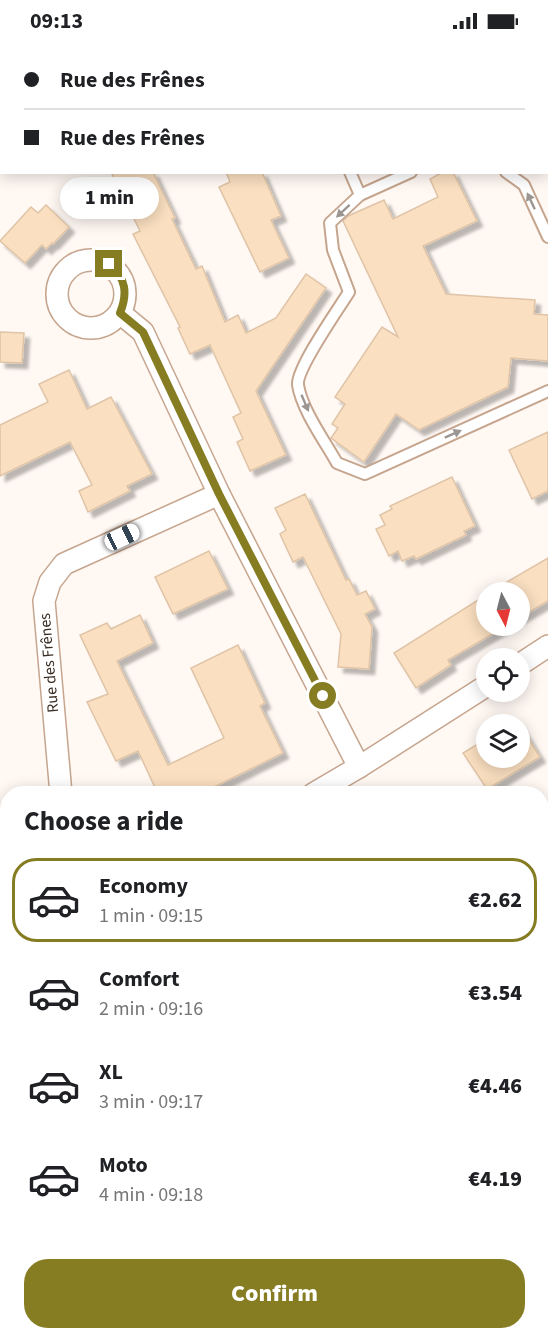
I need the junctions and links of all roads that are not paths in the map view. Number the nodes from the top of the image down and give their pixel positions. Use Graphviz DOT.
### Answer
graph roads {
  1 [pos="351,174"];
  2 [pos="407,174"];
  3 [pos="509,174"];
  4 [pos="360,195"];
  5 [pos="548,237"];
  6 [pos="120,313"];
  7 [pos="548,391"];
  8 [pos="219,494"];
  9 [pos="548,646"];
  10 [pos="530,658"];
  11 [pos="476,692"];
  12 [pos="359,767"];
  13 [pos="60,786"];
  14 [pos="327,786"];
  1 -- 4 [label="lane"];
  2 -- 4 [label="lane"];
  5 -- 3 [label="lane, one-way"];
  4 -- 7 [label="lane, one-way"];
  6 -- 8 [label="street"];
  8 -- 12 [label="street"];
  8 -- 13 [label="street, Rue des Frênes"];
  9 -- 10 [label="street"];
  11 -- 12 [label="street"];
  12 -- 14 [label="street"];
}
